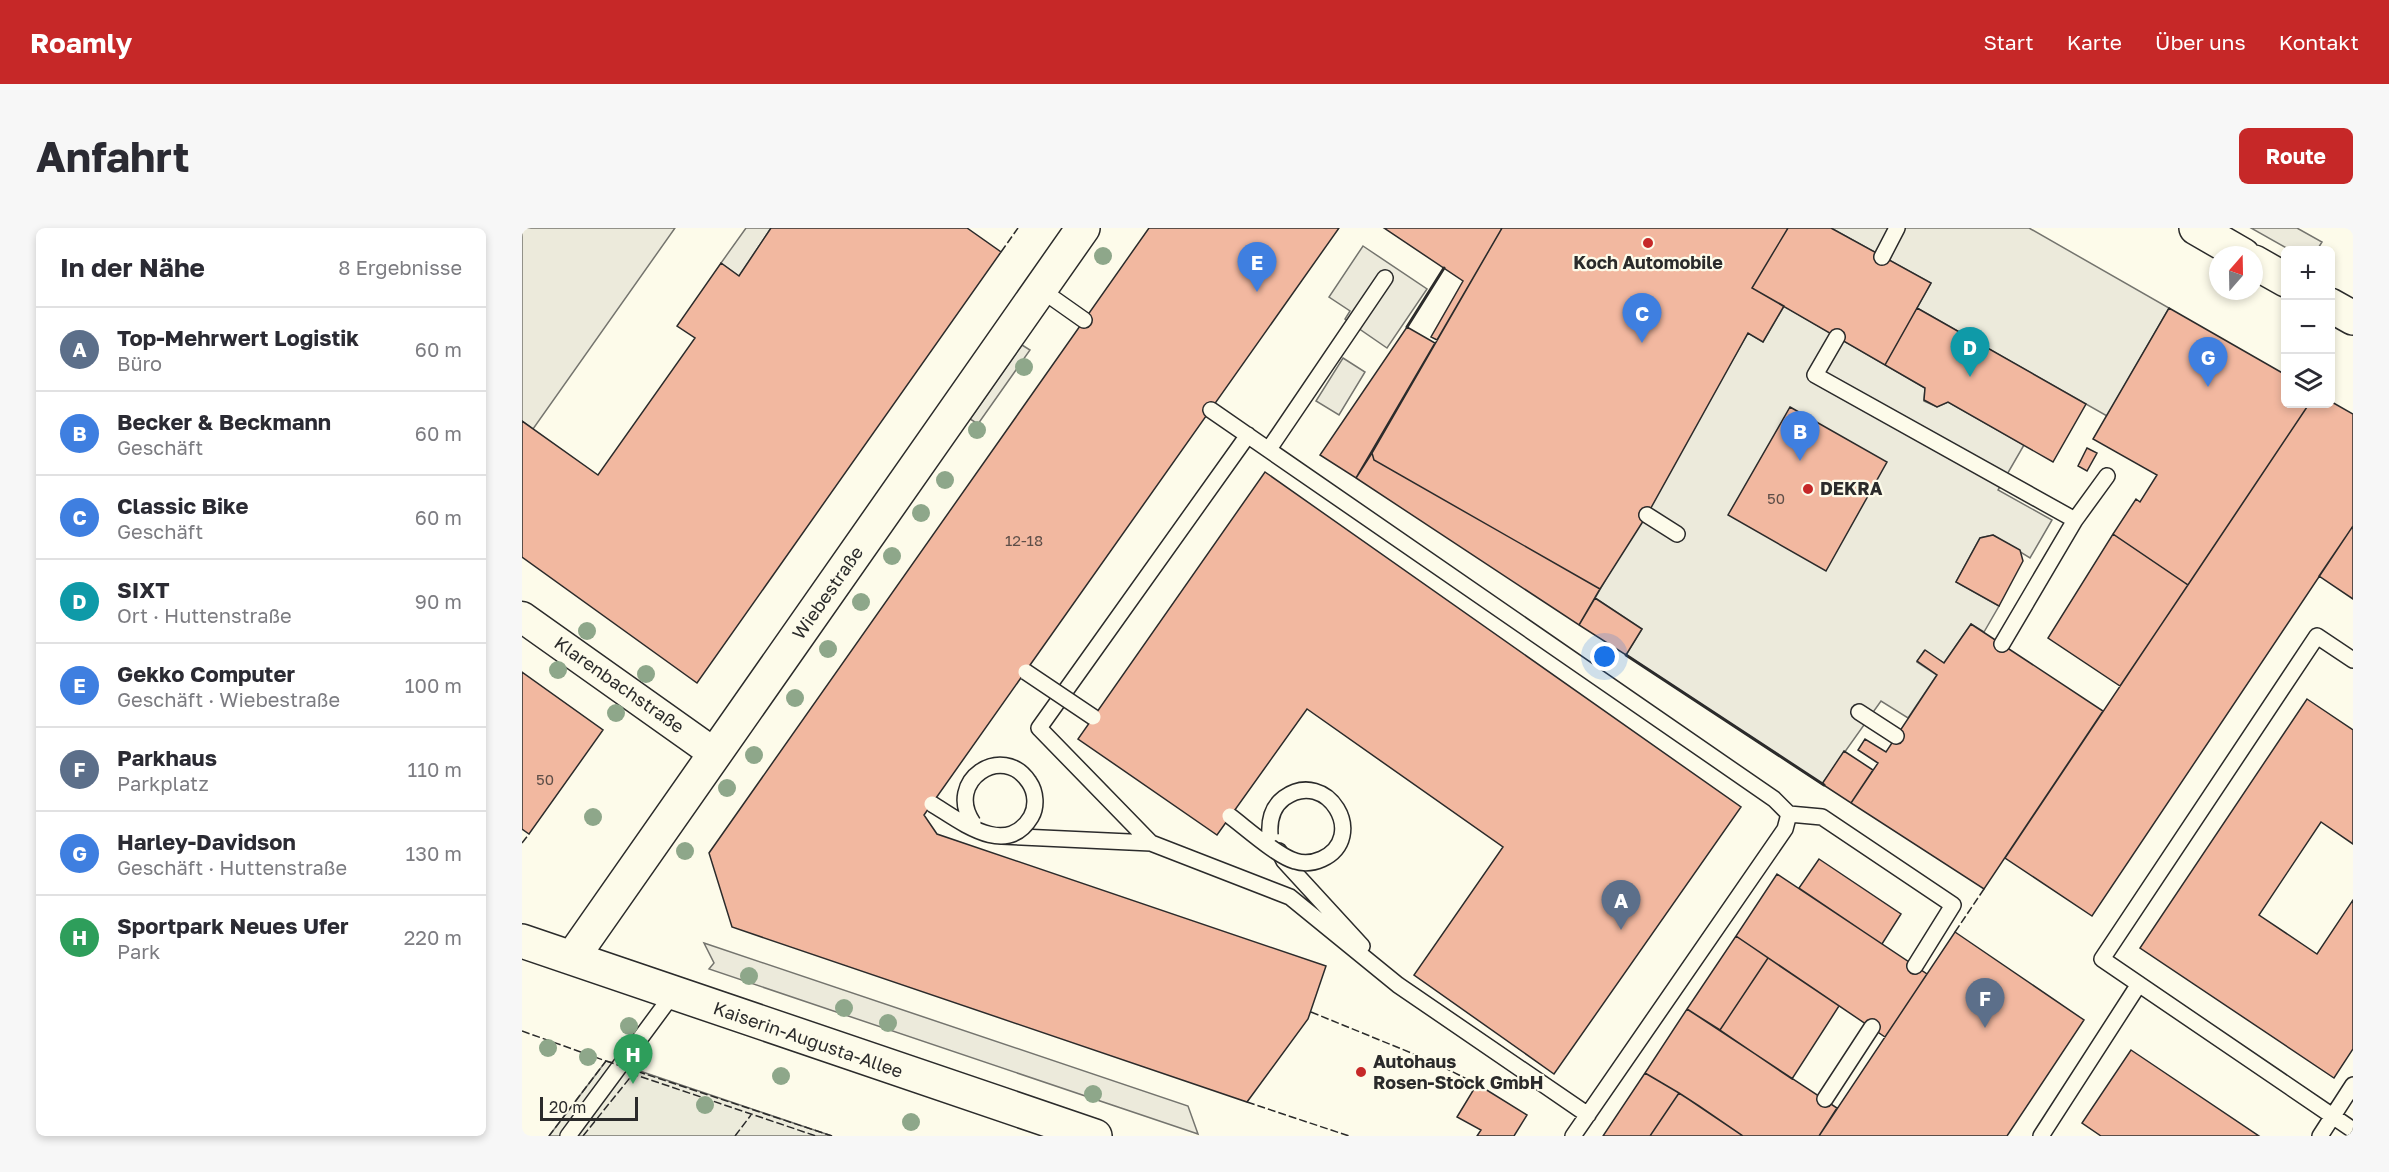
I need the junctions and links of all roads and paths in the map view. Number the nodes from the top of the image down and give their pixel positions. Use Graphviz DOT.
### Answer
graph roads {
  1 [pos="1083,228"];
  2 [pos="1898,228"];
  3 [pos="2196,228"];
  4 [pos="2227,246"];
  5 [pos="1882,257"];
  6 [pos="2263,266"];
  7 [pos="2281,277"];
  8 [pos="1385,278"];
  9 [pos="1040,290"];
  10 [pos="2335,307"];
  11 [pos="2353,318"];
  12 [pos="1084,320"];
  13 [pos="1837,337"];
  14 [pos="1211,410"];
  15 [pos="1248,435"];
  16 [pos="1269,449"];
  17 [pos="2107,476"];
  18 [pos="1647,516"];
  19 [pos="2075,520"];
  20 [pos="1677,534"];
  21 [pos="522,617"];
  22 [pos="2002,644"];
  23 [pos="2353,660"];
  24 [pos="1026,672"];
  25 [pos="1859,712"];
  26 [pos="1093,717"];
  27 [pos="1896,736"];
  28 [pos="715,754"];
  29 [pos="932,804"];
  30 [pos="1789,814"];
  31 [pos="1230,816"];
  32 [pos="1151,843"];
  33 [pos="522,941"];
  34 [pos="572,958"];
  35 [pos="1915,966"];
  36 [pos="2139,984"];
  37 [pos="1398,985"];
  38 [pos="673,994"];
  39 [pos="1872,1027"];
  40 [pos="2353,1085"];
  41 [pos="1825,1100"];
  42 [pos="1588,1115"];
  43 [pos="2333,1115"];
  44 [pos="2353,1130"];
  45 [pos="568,1136"];
  46 [pos="1095,1136"];
  47 [pos="1573,1136"];
  48 [pos="2041,1136"];
  49 [pos="2320,1136"];
  1 -- 9 [label="street, Wiebestraße"];
  2 -- 5 [label="lane"];
  3 -- 4 [label="street"];
  6 -- 7 [label="street"];
  8 -- 16 [label="lane"];
  9 -- 12 [label="lane"];
  9 -- 28 [label="street, Wiebestraße"];
  10 -- 11 [label="street"];
  13 -- 19 [label="lane"];
  14 -- 15 [label="lane"];
  15 -- 16 [label="lane"];
  15 -- 32 [label="lane"];
  16 -- 30 [label="lane"];
  17 -- 19 [label="lane"];
  18 -- 20 [label="lane"];
  19 -- 22 [label="lane"];
  21 -- 28 [label="street, Klarenbachstraße"];
  23 -- 36 [label="lane"];
  24 -- 26 [label="lane, bridge"];
  25 -- 27 [label="lane"];
  28 -- 34 [label="street, Wiebestraße"];
  29 -- 32 [label="lane, bridge"];
  30 -- 35 [label="lane"];
  30 -- 42 [label="lane"];
  31 -- 37 [label="lane, bridge"];
  32 -- 37 [label="lane"];
  33 -- 34 [label="street, Kaiserin-Augusta-Allee"];
  34 -- 38 [label="street, Kaiserin-Augusta-Allee"];
  36 -- 43 [label="lane"];
  36 -- 48 [label="lane"];
  37 -- 42 [label="lane"];
  38 -- 45 [label="lane"];
  38 -- 46 [label="street, Kaiserin-Augusta-Allee"];
  39 -- 41 [label="lane"];
  40 -- 43 [label="lane"];
  42 -- 47 [label="lane"];
  43 -- 44 [label="lane"];
  43 -- 49 [label="lane"];
}
